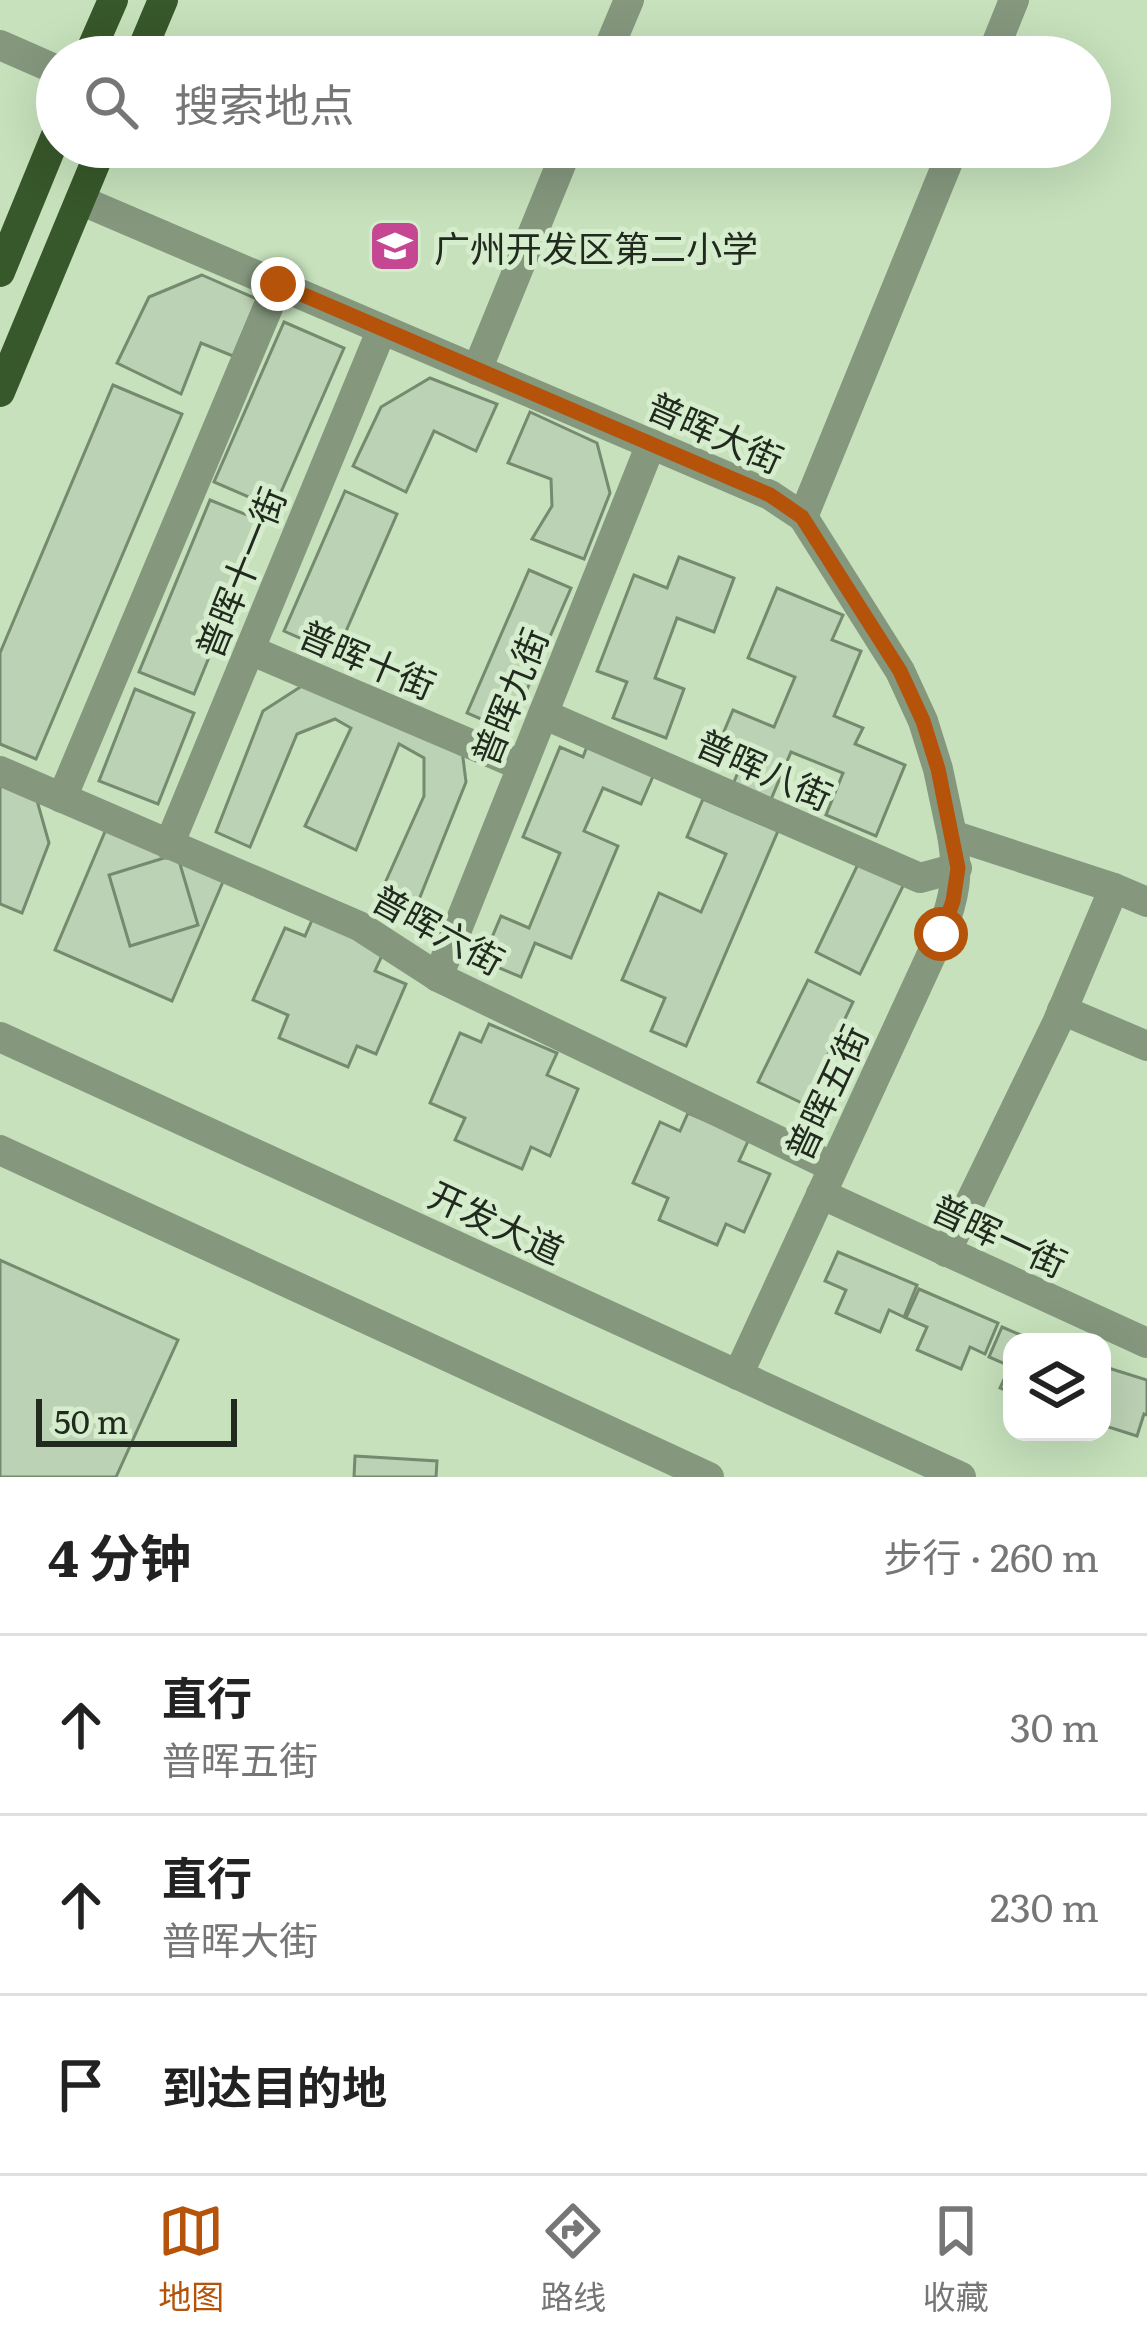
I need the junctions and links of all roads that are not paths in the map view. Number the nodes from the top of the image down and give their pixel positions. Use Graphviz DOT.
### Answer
graph roads {
  1 [pos="113,0"];
  2 [pos="163,0"];
  3 [pos="628,0"];
  4 [pos="1014,0"];
  5 [pos="97,36"];
  6 [pos="148,36"];
  7 [pos="613,36"];
  8 [pos="999,36"];
  9 [pos="0,45"];
  10 [pos="36,61"];
  11 [pos="43,168"];
  12 [pos="93,168"];
  13 [pos="559,168"];
  14 [pos="945,168"];
  15 [pos="80,200"];
  16 [pos="0,272"];
  17 [pos="278,284"];
  18 [pos="382,329"];
  19 [pos="477,370"];
  20 [pos="0,392"];
  21 [pos="651,444"];
  22 [pos="802,517"];
  23 [pos="250,650"];
  24 [pos="543,714"];
  25 [pos="522,766"];
  26 [pos="0,770"];
  27 [pos="62,798"];
  28 [pos="952,835"];
  29 [pos="169,845"];
  30 [pos="958,868"];
  31 [pos="1114,888"];
  32 [pos="1147,902"];
  33 [pos="438,977"];
  34 [pos="1062,1010"];
  35 [pos="0,1036"];
  36 [pos="1147,1046"];
  37 [pos="0,1150"];
  38 [pos="827,1181"];
  39 [pos="946,1252"];
  40 [pos="1147,1343"];
  41 [pos="738,1375"];
  42 [pos="709,1477"];
  43 [pos="961,1477"];
  1 -- 5 [label="main road"];
  2 -- 6 [label="main road"];
  3 -- 7 [label="street"];
  4 -- 8 [label="street"];
  9 -- 10 [label="street"];
  11 -- 16 [label="main road"];
  12 -- 15 [label="main road"];
  13 -- 19 [label="street"];
  14 -- 22 [label="street"];
  15 -- 17 [label="street, 普晖大街"];
  15 -- 20 [label="main road"];
  17 -- 18 [label="street, 普晖大街"];
  17 -- 27 [label="street"];
  18 -- 19 [label="street, 普晖大街"];
  18 -- 23 [label="street, 普晖十一街"];
  19 -- 21 [label="street, 普晖大街"];
  21 -- 22 [label="street, 普晖大街"];
  21 -- 24 [label="street, 普晖九街"];
  22 -- 28 [label="street, 普晖大街"];
  23 -- 25 [label="street, 普晖十街"];
  23 -- 29 [label="street, 普晖十一街"];
  24 -- 25 [label="street, 普晖九街"];
  24 -- 30 [label="street, 普晖八街"];
  25 -- 33 [label="street, 普晖九街"];
  26 -- 27 [label="street, 普晖六街"];
  27 -- 29 [label="street, 普晖六街"];
  28 -- 30 [label="street, 普晖五街"];
  28 -- 31 [label="street"];
  29 -- 33 [label="street, 普晖六街"];
  30 -- 38 [label="street, 普晖五街"];
  31 -- 32 [label="street"];
  31 -- 34 [label="street"];
  33 -- 38 [label="street, 普晖六街"];
  34 -- 36 [label="street"];
  34 -- 39 [label="street"];
  35 -- 41 [label="street, 开发大道"];
  37 -- 42 [label="street"];
  38 -- 39 [label="street, 普晖一街"];
  38 -- 41 [label="street, 普晖五街"];
  39 -- 40 [label="street, 普晖一街"];
  41 -- 43 [label="street, 开发大道"];
}
